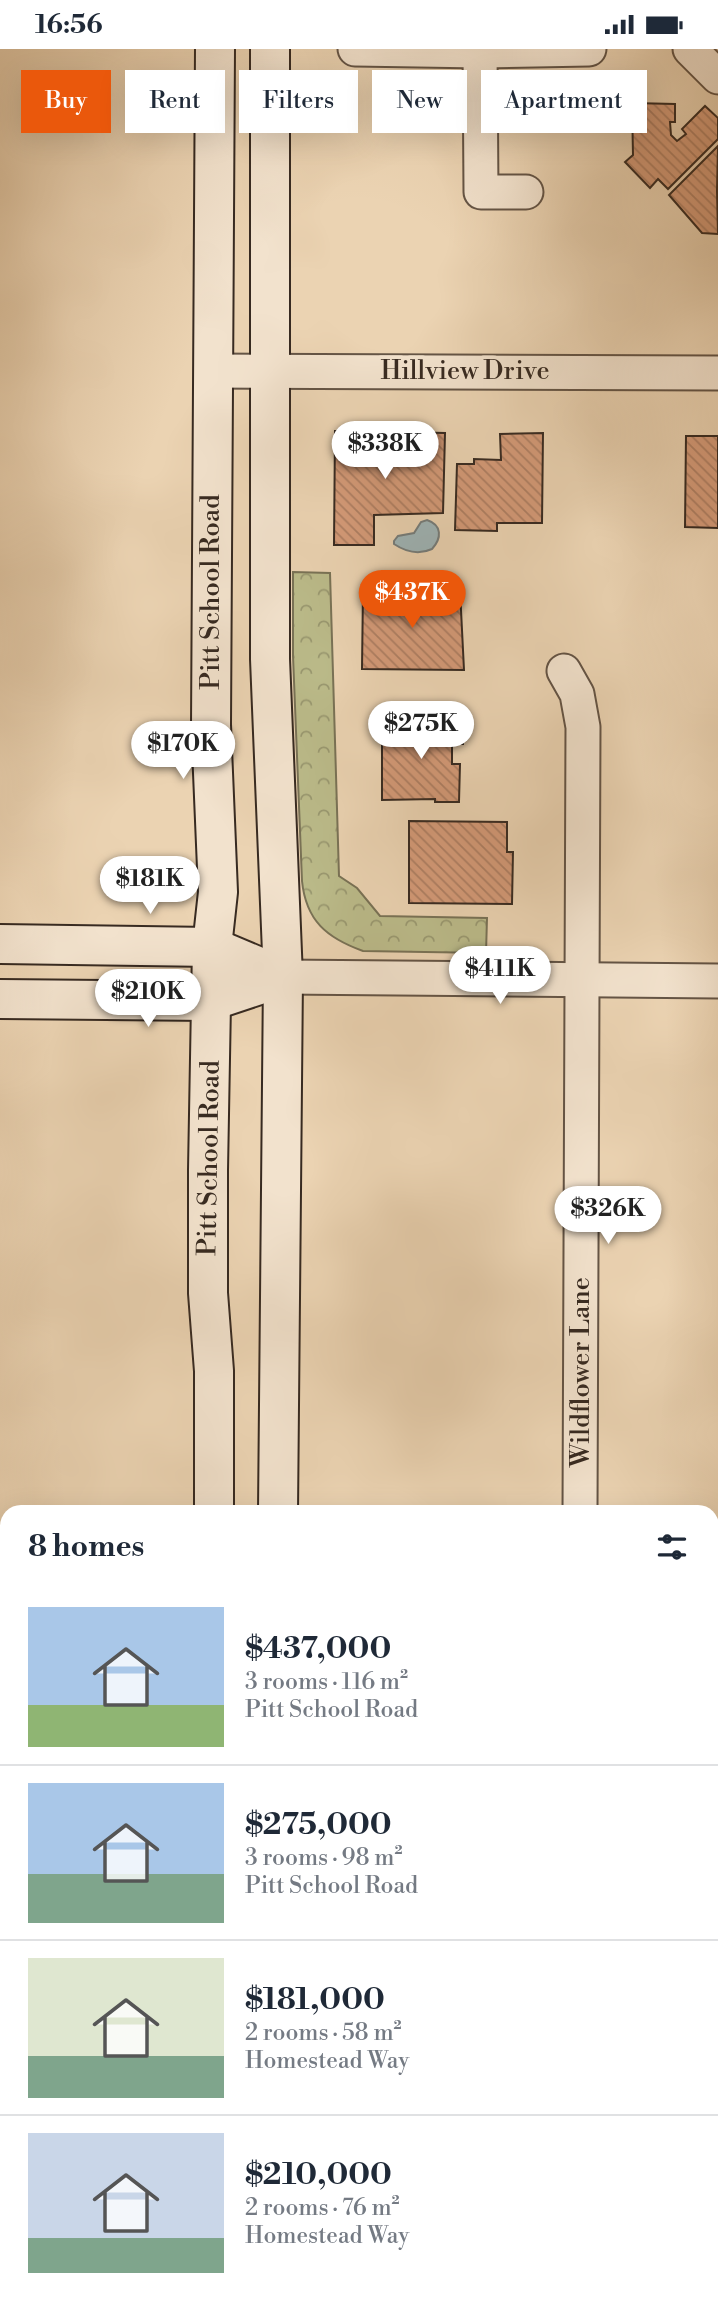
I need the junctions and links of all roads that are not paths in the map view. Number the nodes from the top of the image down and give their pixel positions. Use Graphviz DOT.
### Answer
graph roads {
  1 [pos="215,49"];
  2 [pos="270,49"];
  3 [pos="355,49"];
  4 [pos="589,49"];
  5 [pos="690,49"];
  6 [pos="480,50"];
  7 [pos="718,77"];
  8 [pos="526,192"];
  9 [pos="212,371"];
  10 [pos="269,371"];
  11 [pos="718,373"];
  12 [pos="564,671"];
  13 [pos="0,944"];
  14 [pos="212,947"];
  15 [pos="283,977"];
  16 [pos="582,980"];
  17 [pos="718,981"];
  18 [pos="0,999"];
  19 [pos="211,1001"];
  20 [pos="215,1505"];
  21 [pos="278,1505"];
  22 [pos="580,1505"];
  1 -- 9 [label="street, Pitt School Road"];
  2 -- 10 [label="street"];
  3 -- 6 [label="street"];
  4 -- 6 [label="street"];
  5 -- 7 [label="street"];
  6 -- 8 [label="street"];
  9 -- 10 [label="street, Hillview Drive"];
  9 -- 14 [label="street, Pitt School Road"];
  10 -- 11 [label="street, Hillview Drive"];
  10 -- 15 [label="street"];
  12 -- 16 [label="street, Wildflower Lane"];
  13 -- 14 [label="street"];
  14 -- 15 [label="street"];
  14 -- 19 [label="street, Pitt School Road"];
  15 -- 16 [label="street"];
  15 -- 19 [label="street"];
  15 -- 21 [label="street"];
  16 -- 17 [label="street"];
  16 -- 22 [label="street, Wildflower Lane"];
  18 -- 19 [label="street"];
  19 -- 20 [label="street, Pitt School Road"];
}
